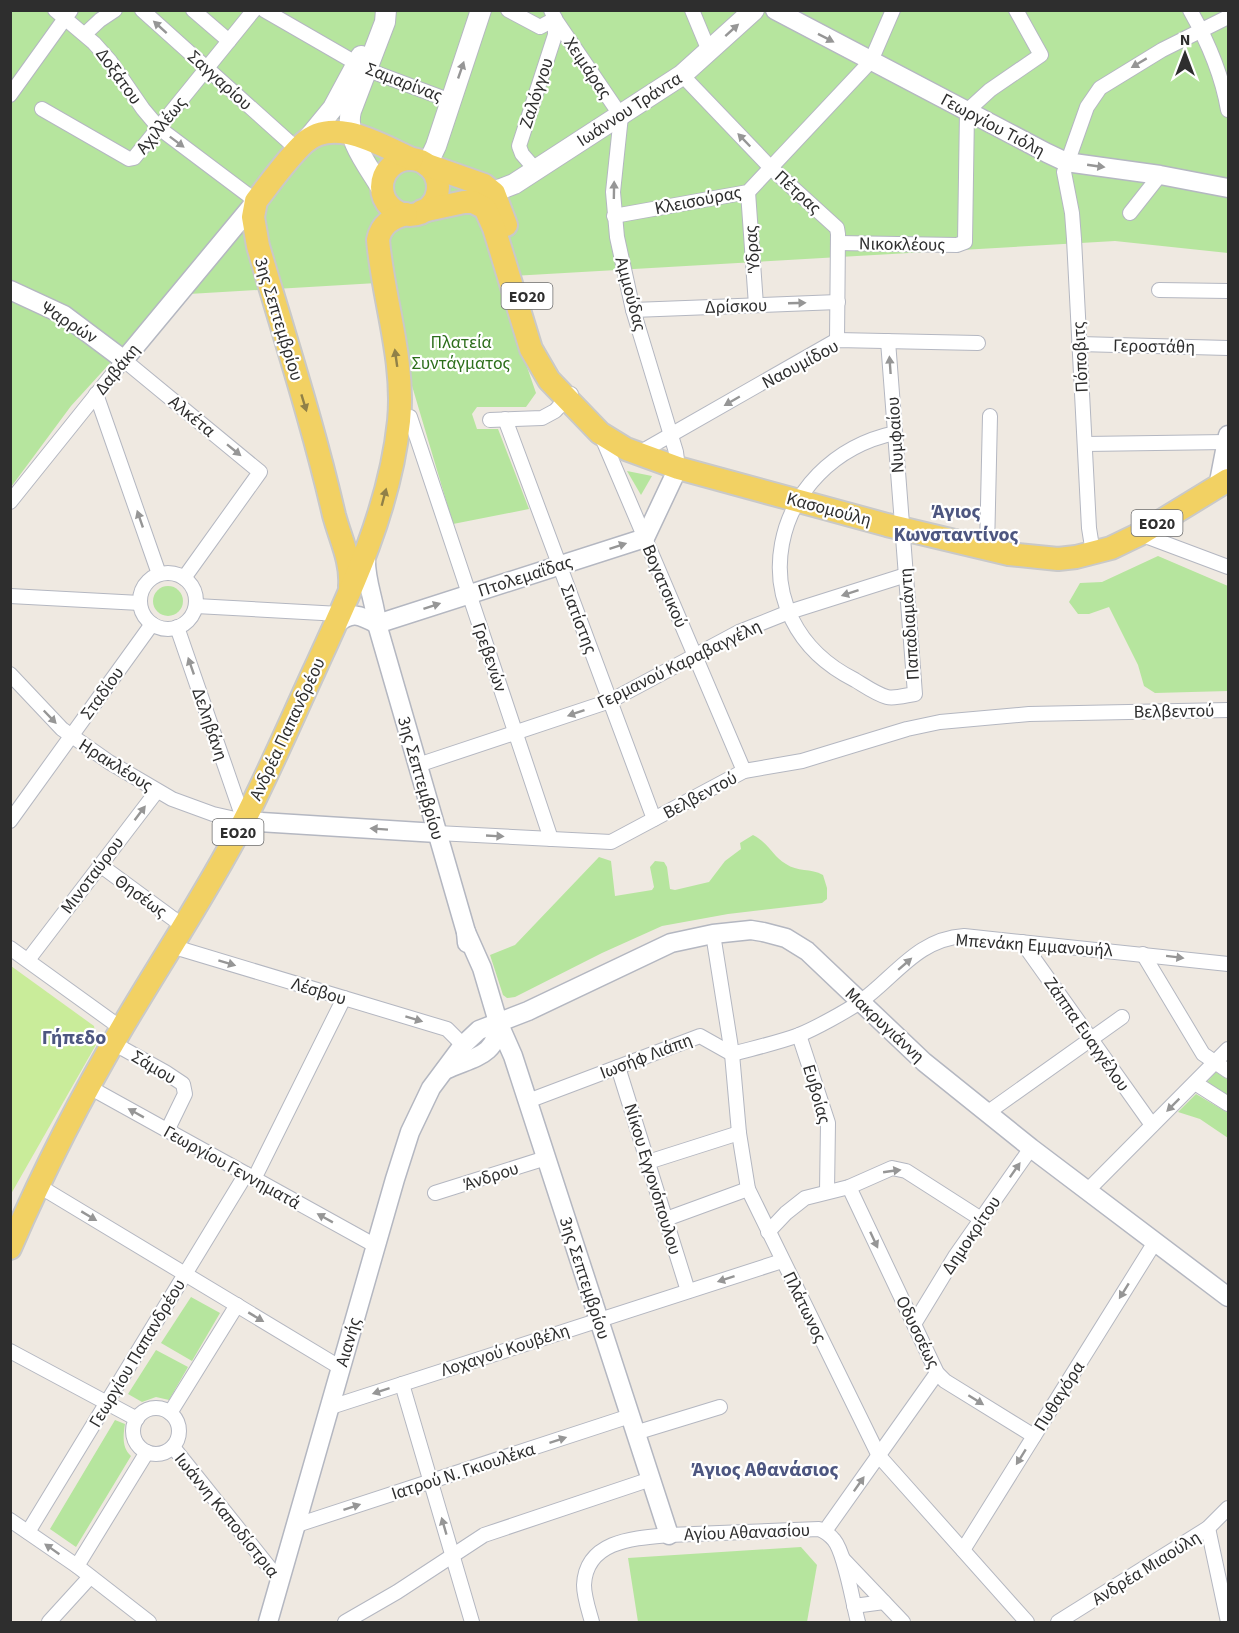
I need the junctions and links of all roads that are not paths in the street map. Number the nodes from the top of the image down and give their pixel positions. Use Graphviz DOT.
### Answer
graph roads {
  1 [pos="115,10"];
  2 [pos="142,10"];
  3 [pos="193,10"];
  4 [pos="254,10"];
  5 [pos="264,10"];
  6 [pos="384,10"];
  7 [pos="481,10"];
  8 [pos="508,10"];
  9 [pos="692,10"];
  10 [pos="754,10"];
  11 [pos="775,10"];
  12 [pos="893,10"];
  13 [pos="1016,10"];
  14 [pos="1190,10"];
  15 [pos="64,13"];
  16 [pos="554,13"];
  17 [pos="1228,17"];
  18 [pos="1201,30"];
  19 [pos="85,34"];
  20 [pos="229,41"];
  21 [pos="709,51"];
  22 [pos="871,61"];
  23 [pos="363,67"];
  24 [pos="207,68"];
  25 [pos="682,75"];
  26 [pos="10,95"];
  27 [pos="451,100"];
  28 [pos="42,109"];
  29 [pos="1228,110"];
  30 [pos="967,111"];
  31 [pos="621,116"];
  32 [pos="159,128"];
  33 [pos="351,134"];
  34 [pos="302,146"];
  35 [pos="420,162"];
  36 [pos="1066,162"];
  37 [pos="771,168"];
  38 [pos="535,170"];
  39 [pos="1160,174"];
  40 [pos="1228,188"];
  41 [pos="382,191"];
  42 [pos="748,192"];
  43 [pos="494,193"];
  44 [pos="256,201"];
  45 [pos="464,202"];
  46 [pos="414,213"];
  47 [pos="1130,213"];
  48 [pos="614,216"];
  49 [pos="225,237"];
  50 [pos="838,243"];
  51 [pos="258,246"];
  52 [pos="10,290"];
  53 [pos="1159,290"];
  54 [pos="1228,291"];
  55 [pos="838,302"];
  56 [pos="756,305"];
  57 [pos="633,309"];
  58 [pos="837,340"];
  59 [pos="888,341"];
  60 [pos="978,343"];
  61 [pos="1080,344"];
  62 [pos="1228,348"];
  63 [pos="124,360"];
  64 [pos="96,394"];
  65 [pos="570,395"];
  66 [pos="399,416"];
  67 [pos="990,416"];
  68 [pos="504,419"];
  69 [pos="490,420"];
  70 [pos="600,433"];
  71 [pos="895,433"];
  72 [pos="670,435"];
  73 [pos="1085,444"];
  74 [pos="1227,448"];
  75 [pos="639,453"];
  76 [pos="678,468"];
  77 [pos="325,471"];
  78 [pos="1223,484"];
  79 [pos="797,501"];
  80 [pos="10,502"];
  81 [pos="902,528"];
  82 [pos="374,531"];
  83 [pos="350,534"];
  84 [pos="1140,534"];
  85 [pos="645,538"];
  86 [pos="987,549"];
  87 [pos="1093,553"];
  88 [pos="559,565"];
  89 [pos="1228,567"];
  90 [pos="358,572"];
  91 [pos="159,574"];
  92 [pos="906,575"];
  93 [pos="184,578"];
  94 [pos="469,594"];
  95 [pos="10,596"];
  96 [pos="140,603"];
  97 [pos="196,606"];
  98 [pos="789,612"];
  99 [pos="337,620"];
  100 [pos="152,624"];
  101 [pos="377,624"];
  102 [pos="177,627"];
  103 [pos="694,654"];
  104 [pos="10,674"];
  105 [pos="610,701"];
  106 [pos="1228,710"];
  107 [pos="516,734"];
  108 [pos="71,736"];
  109 [pos="418,765"];
  110 [pos="744,771"];
  111 [pos="157,791"];
  112 [pos="16,803"];
  113 [pos="654,819"];
  114 [pos="10,820"];
  115 [pos="244,821"];
  116 [pos="437,833"];
  117 [pos="551,839"];
  118 [pos="100,865"];
  119 [pos="183,926"];
  120 [pos="713,934"];
  121 [pos="1022,942"];
  122 [pos="171,946"];
  123 [pos="10,948"];
  124 [pos="1143,954"];
  125 [pos="28,960"];
  126 [pos="1228,964"];
  127 [pos="344,998"];
  128 [pos="860,1002"];
  129 [pos="492,1013"];
  130 [pos="518,1015"];
  131 [pos="1122,1017"];
  132 [pos="799,1035"];
  133 [pos="117,1036"];
  134 [pos="1091,1039"];
  135 [pos="463,1045"];
  136 [pos="1228,1048"];
  137 [pos="490,1049"];
  138 [pos="732,1054"];
  139 [pos="513,1056"];
  140 [pos="1215,1062"];
  141 [pos="618,1067"];
  142 [pos="445,1070"];
  143 [pos="1228,1071"];
  144 [pos="1195,1083"];
  145 [pos="89,1087"];
  146 [pos="528,1101"];
  147 [pos="1228,1104"];
  148 [pos="987,1113"];
  149 [pos="1152,1125"];
  150 [pos="167,1131"];
  151 [pos="739,1133"];
  152 [pos="1031,1148"];
  153 [pos="546,1158"];
  154 [pos="648,1162"];
  155 [pos="250,1177"];
  156 [pos="39,1185"];
  157 [pos="849,1187"];
  158 [pos="748,1189"];
  159 [pos="827,1191"];
  160 [pos="1088,1191"];
  161 [pos="435,1193"];
  162 [pos="666,1219"];
  163 [pos="981,1220"];
  164 [pos="768,1232"];
  165 [pos="1155,1242"];
  166 [pos="376,1246"];
  167 [pos="10,1248"];
  168 [pos="782,1261"];
  169 [pos="185,1274"];
  170 [pos="688,1291"];
  171 [pos="1228,1297"];
  172 [pos="237,1305"];
  173 [pos="599,1320"];
  174 [pos="914,1324"];
  175 [pos="10,1351"];
  176 [pos="341,1368"];
  177 [pos="937,1373"];
  178 [pos="402,1384"];
  179 [pos="107,1403"];
  180 [pos="331,1407"];
  181 [pos="720,1407"];
  182 [pos="170,1413"];
  183 [pos="137,1419"];
  184 [pos="633,1424"];
  185 [pos="1034,1436"];
  186 [pos="173,1447"];
  187 [pos="147,1452"];
  188 [pos="879,1456"];
  189 [pos="651,1479"];
  190 [pos="431,1481"];
  191 [pos="1228,1508"];
  192 [pos="10,1520"];
  193 [pos="297,1525"];
  194 [pos="1208,1528"];
  195 [pos="28,1532"];
  196 [pos="825,1532"];
  197 [pos="669,1535"];
  198 [pos="963,1550"];
  199 [pos="452,1554"];
  200 [pos="842,1558"];
  201 [pos="76,1566"];
  202 [pos="90,1576"];
  203 [pos="281,1582"];
  204 [pos="884,1602"];
  205 [pos="854,1606"];
  206 [pos="133,1617"];
  207 [pos="366,1617"];
  208 [pos="50,1623"];
  209 [pos="149,1623"];
  210 [pos="268,1623"];
  211 [pos="345,1623"];
  212 [pos="471,1623"];
  213 [pos="592,1623"];
  214 [pos="858,1623"];
  215 [pos="903,1623"];
  216 [pos="1027,1623"];
  217 [pos="1058,1623"];
  218 [pos="1228,1623"];
  1 -- 19 [label="street"];
  24 -- 2 [label="street, Σαγγαρίου, one-way"];
  3 -- 20 [label="street"];
  4 -- 20 [label="street, Αχιλλέως"];
  5 -- 23 [label="street, Σαμαρίνας"];
  6 -- 23 [label="main road"];
  27 -- 7 [label="main road, one-way"];
  8 -- 16 [label="street, Χειμάρας"];
  9 -- 21 [label="street"];
  21 -- 10 [label="main road, Ιωάννου Τράντα, one-way"];
  11 -- 22 [label="street, Γεωργίου Τιόλη, one-way"];
  12 -- 22 [label="street, Κλεισούρας"];
  13 -- 30 [label="street"];
  14 -- 18 [label="street"];
  15 -- 19 [label="street, Δοξάτου"];
  15 -- 26 [label="street"];
  16 -- 31 [label="street, Χειμάρας"];
  16 -- 38 [label="street, Ζαλόγγου"];
  17 -- 18 [label="street"];
  18 -- 29 [label="street"];
  18 -- 36 [label="street, one-way"];
  19 -- 32 [label="street, Δοξάτου"];
  20 -- 24 [label="street, Αχιλλέως"];
  21 -- 25 [label="main road, Ιωάννου Τράντα"];
  22 -- 30 [label="street, Γεωργίου Τιόλη"];
  22 -- 37 [label="street, Κλεισούρας"];
  23 -- 27 [label="street, Σαμαρίνας"];
  23 -- 33 [label="main road"];
  23 -- 34 [label="main road"];
  24 -- 32 [label="street, Αχιλλέως"];
  24 -- 34 [label="street, Σαγγαρίου"];
  25 -- 31 [label="main road, Ιωάννου Τράντα"];
  37 -- 25 [label="street, Πέτρας, one-way"];
  27 -- 35 [label="main road"];
  28 -- 32 [label="street, Αχιλλέως"];
  30 -- 36 [label="street, Γεωργίου Τιόλη"];
  30 -- 50 [label="street, Νικοκλέους"];
  31 -- 38 [label="main road, Ιωάννου Τράντα"];
  48 -- 31 [label="street, Αμμούδας, one-way"];
  32 -- 44 [label="street, Δοξάτου, one-way"];
  33 -- 34 [label="main road"];
  33 -- 35 [label="main road"];
  33 -- 41 [label="main road"];
  34 -- 44 [label="main road"];
  35 -- 41 [label="main road"];
  35 -- 43 [label="main road"];
  35 -- 46 [label="main road, ΕΟ20"];
  36 -- 39 [label="street, Γεωργίου Τιόλη, one-way"];
  36 -- 61 [label="street, Πόποβιτς"];
  37 -- 42 [label="street, Κλεισούρας"];
  37 -- 50 [label="street, Πέτρας"];
  38 -- 43 [label="main road, Ιωάννου Τράντα"];
  39 -- 40 [label="street, Γεωργίου Τιόλη"];
  39 -- 47 [label="street"];
  41 -- 46 [label="main road"];
  42 -- 48 [label="street, Κλεισούρας"];
  42 -- 56 [label="street, Ύδρας"];
  43 -- 45 [label="main road, Ιωάννου Τράντα"];
  43 -- 65 [label="main road, Κασομούλη / ΕΟ20"];
  44 -- 49 [label="street, Δαβάκη"];
  44 -- 51 [label="main road, 3ης Σεπτεμβρίου / ΕΟ20"];
  45 -- 46 [label="main road, ΕΟ20"];
  45 -- 65 [label="main road, Κασομούλη / ΕΟ20"];
  66 -- 46 [label="main road, Ανδρέα Παπανδρέου / ΕΟ20, one-way"];
  48 -- 57 [label="street, Αμμούδας"];
  49 -- 51 [label="street"];
  49 -- 63 [label="street, Δαβάκη"];
  50 -- 55 [label="street, Πέτρας"];
  51 -- 77 [label="main road, 3ης Σεπτεμβρίου / ΕΟ20, one-way"];
  52 -- 63 [label="street, Ψαρρών"];
  53 -- 54 [label="street"];
  56 -- 55 [label="street, Δρίσκου, one-way"];
  55 -- 58 [label="street, Πέτρας"];
  56 -- 57 [label="street, Δρίσκου"];
  57 -- 72 [label="street, Αμμούδας"];
  58 -- 59 [label="street, Ναουμίδου"];
  58 -- 72 [label="street, Ναουμίδου, one-way"];
  59 -- 60 [label="street, Ναουμίδου"];
  71 -- 59 [label="street, Νυμφαίου, one-way"];
  61 -- 62 [label="street, Γεροστάθη"];
  61 -- 73 [label="street, Πόποβιτς"];
  63 -- 64 [label="street, Δαβάκη"];
  63 -- 93 [label="street, Αλκέτα, one-way"];
  64 -- 80 [label="street, Δαβάκη"];
  91 -- 64 [label="street, one-way"];
  65 -- 68 [label="street"];
  65 -- 70 [label="main road, Κασομούλη / ΕΟ20"];
  65 -- 75 [label="main road, Κασομούλη / ΕΟ20"];
  82 -- 66 [label="main road, Ανδρέα Παπανδρέου / ΕΟ20, one-way"];
  66 -- 94 [label="street, Γρεβενών"];
  67 -- 86 [label="street"];
  68 -- 69 [label="street"];
  68 -- 88 [label="street, Σιατίστης"];
  70 -- 75 [label="main road, Κασομούλη / ΕΟ20"];
  70 -- 85 [label="street, Βογατσικού"];
  71 -- 79 [label="street"];
  71 -- 81 [label="street, Νυμφαίου"];
  72 -- 75 [label="street, Ναουμίδου"];
  72 -- 76 [label="street, Αμμούδας"];
  73 -- 74 [label="street"];
  73 -- 87 [label="street, Πόποβιτς"];
  74 -- 78 [label="street"];
  75 -- 76 [label="main road, Κασομούλη / ΕΟ20"];
  76 -- 79 [label="main road, Κασομούλη / ΕΟ20"];
  76 -- 85 [label="street"];
  77 -- 83 [label="main road, 3ης Σεπτεμβρίου / ΕΟ20"];
  77 -- 90 [label="main road, 3ης Σεπτεμβρίου / ΕΟ20"];
  78 -- 84 [label="main road, ΕΟ20"];
  79 -- 81 [label="main road, Κασομούλη / ΕΟ20"];
  79 -- 98 [label="street"];
  81 -- 86 [label="main road, Κασομούλη / ΕΟ20"];
  81 -- 92 [label="street, Παπαδιαμάντη"];
  82 -- 83 [label="main road"];
  82 -- 90 [label="main road, Ανδρέα Παπανδρέου / ΕΟ20"];
  83 -- 90 [label="main road, 3ης Σεπτεμβρίου / ΕΟ20"];
  84 -- 87 [label="main road, ΕΟ20"];
  84 -- 89 [label="street"];
  88 -- 85 [label="street, Πτολεμαΐδας, one-way"];
  85 -- 103 [label="street, Βογατσικού"];
  86 -- 87 [label="main road, Κασομούλη / ΕΟ20"];
  88 -- 94 [label="street, Πτολεμαΐδας"];
  88 -- 105 [label="street, Σιατίστης"];
  90 -- 99 [label="main road, Ανδρέα Παπανδρέου / ΕΟ20"];
  90 -- 101 [label="street, 3ης Σεπτεμβρίου"];
  91 -- 93 [label="street"];
  91 -- 96 [label="street"];
  92 -- 98 [label="street, Γερμανού Καραβαγγέλη, one-way"];
  92 -- 98 [label="street, Παπαδιαμάντη"];
  93 -- 97 [label="street"];
  101 -- 94 [label="street, Πτολεμαΐδας, one-way"];
  94 -- 107 [label="street, Γρεβενών"];
  95 -- 96 [label="street"];
  96 -- 100 [label="street"];
  97 -- 99 [label="street"];
  97 -- 102 [label="street"];
  98 -- 103 [label="street, Γερμανού Καραβαγγέλη"];
  99 -- 101 [label="street"];
  99 -- 115 [label="main road, Ανδρέα Παπανδρέου / ΕΟ20"];
  100 -- 102 [label="street"];
  100 -- 108 [label="street, Σταδίου"];
  101 -- 109 [label="street, 3ης Σεπτεμβρίου"];
  115 -- 102 [label="street, Δεληβάνη, one-way"];
  103 -- 105 [label="street, Γερμανού Καραβαγγέλη"];
  103 -- 110 [label="street, Βογατσικού"];
  104 -- 108 [label="street, Ηρακλέους, one-way"];
  105 -- 107 [label="street, Γερμανού Καραβαγγέλη, one-way"];
  105 -- 113 [label="street, Σιατίστης"];
  106 -- 110 [label="street, Βελβεντού"];
  107 -- 109 [label="street, Γερμανού Καραβαγγέλη"];
  107 -- 117 [label="street, Γρεβενών"];
  108 -- 111 [label="street, Ηρακλέους"];
  108 -- 112 [label="street, Σταδίου"];
  109 -- 116 [label="street, 3ης Σεπτεμβρίου"];
  110 -- 113 [label="street, Βελβεντού"];
  111 -- 115 [label="street, Ηρακλέους"];
  118 -- 111 [label="street, Μινοταύρου, one-way"];
  112 -- 114 [label="street, Σταδίου"];
  113 -- 117 [label="street, Βελβεντού"];
  116 -- 115 [label="street, Βελβεντού, one-way"];
  115 -- 119 [label="main road, Ανδρέα Παπανδρέου / ΕΟ20"];
  116 -- 117 [label="street, Βελβεντού, one-way"];
  116 -- 129 [label="street, 3ης Σεπτεμβρίου"];
  118 -- 119 [label="street, Θησέως"];
  118 -- 125 [label="street, Μινοταύρου"];
  119 -- 122 [label="main road, Ανδρέα Παπανδρέου / ΕΟ20"];
  120 -- 128 [label="street, Μακρυγιάννη"];
  120 -- 130 [label="street, Μακρυγιάννη"];
  120 -- 138 [label="street, Πλάτωνος"];
  121 -- 124 [label="street, Μπενάκη Εμμανουήλ"];
  128 -- 121 [label="street, Μπενάκη Εμμανουήλ, one-way"];
  121 -- 134 [label="street, Ζάππα Ευαγγέλου"];
  122 -- 127 [label="street, Λέσβου, one-way"];
  122 -- 133 [label="main road, Ανδρέα Παπανδρέου / ΕΟ20"];
  123 -- 125 [label="street, Σάμου"];
  124 -- 126 [label="street, Μπενάκη Εμμανουήλ, one-way"];
  124 -- 140 [label="street"];
  125 -- 133 [label="street, Σάμου"];
  127 -- 135 [label="street, Λέσβου, one-way"];
  127 -- 155 [label="street, Γεωργίου Παπανδρέου"];
  128 -- 132 [label="street"];
  128 -- 148 [label="street, Μακρυγιάννη"];
  129 -- 130 [label="street, Μακρυγιάννη"];
  129 -- 135 [label="street, Αιανής"];
  129 -- 137 [label="street"];
  129 -- 139 [label="street, 3ης Σεπτεμβρίου"];
  130 -- 139 [label="street"];
  131 -- 134 [label="street"];
  132 -- 138 [label="street"];
  132 -- 159 [label="street, Ευβoίας"];
  133 -- 145 [label="main road, Ανδρέα Παπανδρέου / ΕΟ20"];
  133 -- 150 [label="street, Σάμου"];
  134 -- 148 [label="street"];
  134 -- 149 [label="street, Ζάππα Ευαγγέλου"];
  135 -- 142 [label="street, Αιανής"];
  136 -- 140 [label="street"];
  137 -- 139 [label="street"];
  137 -- 142 [label="street"];
  138 -- 141 [label="street, Ιωσήφ Λιάπη"];
  138 -- 151 [label="street, Πλάτωνος"];
  139 -- 146 [label="street, 3ης Σεπτεμβρίου"];
  140 -- 143 [label="street"];
  140 -- 144 [label="street"];
  141 -- 146 [label="street, Ιωσήφ Λιάπη"];
  141 -- 154 [label="street, Νίκου Εγγονόπουλου"];
  142 -- 166 [label="street, Αιανής"];
  144 -- 147 [label="street"];
  144 -- 149 [label="street, one-way"];
  150 -- 145 [label="street, Γεωργίου Γεννηματά, one-way"];
  145 -- 156 [label="main road, Ανδρέα Παπανδρέου / ΕΟ20"];
  146 -- 153 [label="street, 3ης Σεπτεμβρίου"];
  148 -- 152 [label="street, Μακρυγιάννη"];
  149 -- 160 [label="street"];
  150 -- 155 [label="street, Γεωργίου Γεννηματά"];
  151 -- 154 [label="street"];
  151 -- 158 [label="street, Πλάτωνος"];
  152 -- 160 [label="street, Μακρυγιάννη"];
  163 -- 152 [label="street, Δημοκρίτου, one-way"];
  153 -- 161 [label="street, Άνδρου"];
  153 -- 173 [label="street, 3ης Σεπτεμβρίου"];
  154 -- 162 [label="street, Νίκου Εγγονόπουλου"];
  166 -- 155 [label="street, Γεωργίου Γεννηματά, one-way"];
  155 -- 169 [label="street, Γεωργίου Παπανδρέου"];
  156 -- 167 [label="main road, Ανδρέα Παπανδρέου / ΕΟ20"];
  156 -- 169 [label="street, one-way"];
  157 -- 159 [label="street"];
  157 -- 163 [label="street, one-way"];
  157 -- 174 [label="street, Οδυσσέως, one-way"];
  158 -- 162 [label="street"];
  158 -- 164 [label="street, Πλάτωνος"];
  159 -- 164 [label="street"];
  160 -- 165 [label="street, Μακρυγιάννη"];
  162 -- 170 [label="street, Νίκου Εγγονόπουλου"];
  163 -- 174 [label="street, Δημοκρίτου"];
  164 -- 168 [label="street, Πλάτωνος"];
  165 -- 171 [label="street, Μακρυγιάννη"];
  165 -- 185 [label="street, Πυθαγόρα, one-way"];
  166 -- 176 [label="street, Αιανής"];
  168 -- 170 [label="street, Λοχαγού Κουβέλη, one-way"];
  168 -- 188 [label="street, Πλάτωνος"];
  169 -- 172 [label="street"];
  169 -- 179 [label="street, Γεωργίου Παπανδρέου"];
  170 -- 173 [label="street, Λοχαγού Κουβέλη"];
  172 -- 176 [label="street, one-way"];
  172 -- 182 [label="street"];
  173 -- 178 [label="street, Λοχαγού Κουβέλη"];
  173 -- 184 [label="street, 3ης Σεπτεμβρίου"];
  174 -- 177 [label="street, Οδυσσέως"];
  175 -- 179 [label="street"];
  176 -- 180 [label="street, Αιανής"];
  177 -- 185 [label="street, Οδυσσέως, one-way"];
  177 -- 188 [label="street"];
  178 -- 180 [label="street, Λοχαγού Κουβέλη, one-way"];
  178 -- 190 [label="street"];
  179 -- 183 [label="street"];
  179 -- 195 [label="street, Γεωργίου Παπανδρέου"];
  180 -- 193 [label="street, Αιανής"];
  181 -- 184 [label="street, Ιατρού N. Γκιουλέκα"];
  182 -- 183 [label="street"];
  182 -- 186 [label="street"];
  183 -- 187 [label="street"];
  184 -- 189 [label="street, 3ης Σεπτεμβρίου"];
  190 -- 184 [label="street, Ιατρού N. Γκιουλέκα, one-way"];
  185 -- 198 [label="street, Πυθαγόρα, one-way"];
  186 -- 187 [label="street"];
  186 -- 203 [label="street, Ιωάννη Καποδίστρια"];
  187 -- 201 [label="street"];
  196 -- 188 [label="street, one-way"];
  188 -- 198 [label="street, Πλάτωνος"];
  189 -- 197 [label="street, 3ης Σεπτεμβρίου"];
  189 -- 199 [label="street"];
  193 -- 190 [label="street, Ιατρού N. Γκιουλέκα, one-way"];
  199 -- 190 [label="street, one-way"];
  191 -- 194 [label="street, Ανδρέα Μιαούλη"];
  192 -- 195 [label="street"];
  193 -- 203 [label="street, Αιανής"];
  194 -- 217 [label="street, Ανδρέα Μιαούλη"];
  194 -- 218 [label="street"];
  201 -- 195 [label="street, one-way"];
  196 -- 197 [label="street, Αγίου Αθανασίου"];
  196 -- 200 [label="street"];
  197 -- 213 [label="street, Αγίου Αθανασίου"];
  198 -- 216 [label="street, Πλάτωνος"];
  199 -- 207 [label="street"];
  199 -- 212 [label="street"];
  200 -- 204 [label="street"];
  200 -- 205 [label="street"];
  201 -- 202 [label="street"];
  202 -- 206 [label="street"];
  202 -- 208 [label="street"];
  203 -- 210 [label="street, Αιανής"];
  204 -- 205 [label="street"];
  204 -- 215 [label="street"];
  205 -- 214 [label="street"];
  206 -- 209 [label="street"];
  207 -- 211 [label="street"];
}
